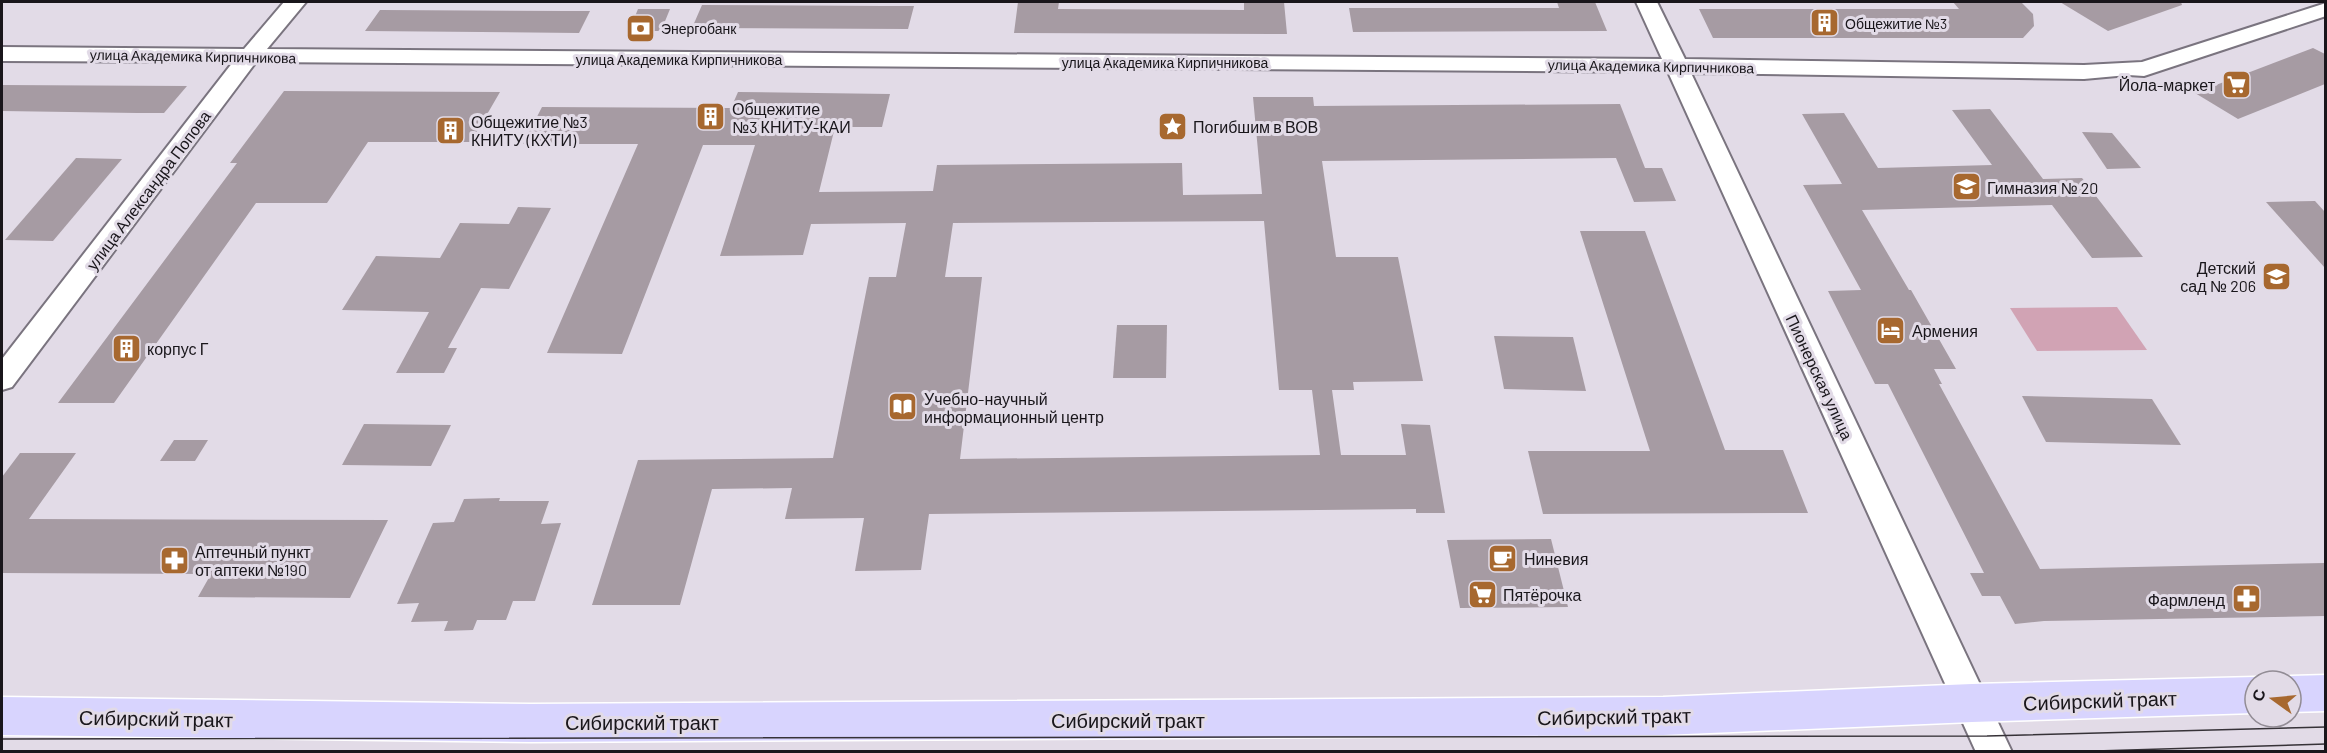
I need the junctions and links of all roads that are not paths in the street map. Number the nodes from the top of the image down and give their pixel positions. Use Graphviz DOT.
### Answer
graph roads {
  1 [pos="295,2"];
  2 [pos="1647,2"];
  3 [pos="2299,2"];
  4 [pos="2323,12"];
  5 [pos="2,54"];
  6 [pos="249,57"];
  7 [pos="1677,66"];
  8 [pos="2,379"];
  9 [pos="2325,693"];
  10 [pos="2303,694"];
  11 [pos="2243,695"];
  12 [pos="1972,703"];
  13 [pos="2,716"];
  14 [pos="1994,752"];
  1 -- 6 [label="street, улица Александра Попова"];
  2 -- 7 [label="street, Пионерская улица"];
  3 -- 4 [label="street"];
  4 -- 7 [label="street, улица Академика Кирпичникова"];
  5 -- 6 [label="street, улица Академика Кирпичникова"];
  6 -- 7 [label="street, улица Академика Кирпичникова"];
  6 -- 8 [label="street, улица Александра Попова"];
  7 -- 12 [label="street, Пионерская улица"];
  9 -- 10 [label="main road"];
  11 -- 12 [label="main road, Сибирский тракт"];
  12 -- 13 [label="main road, Сибирский тракт"];
  12 -- 14 [label="street, Пионерская улица"];
}
